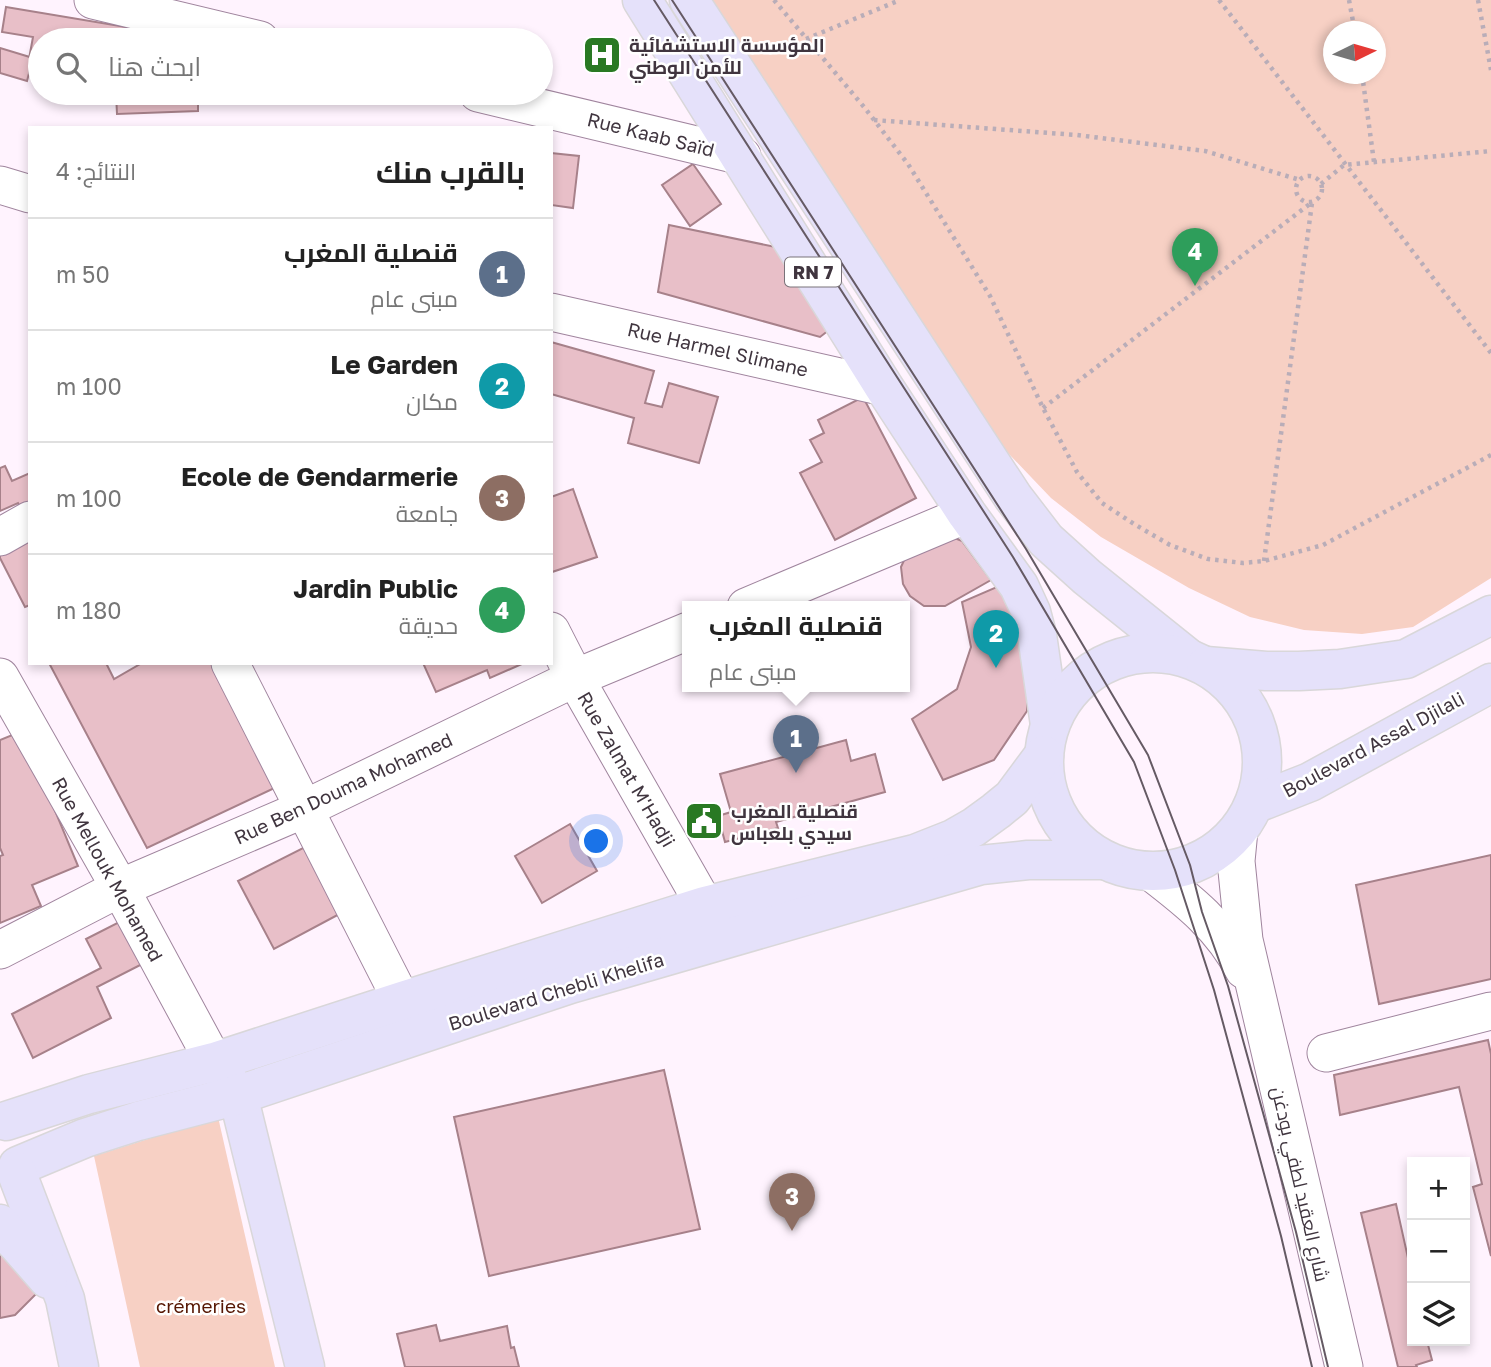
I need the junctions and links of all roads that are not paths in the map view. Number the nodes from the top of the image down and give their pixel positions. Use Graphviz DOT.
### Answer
graph roads {
  1 [pos="93,0"];
  2 [pos="642,0"];
  3 [pos="690,0"];
  4 [pos="210,28"];
  5 [pos="528,105"];
  6 [pos="742,156"];
  7 [pos="0,185"];
  8 [pos="28,193"];
  9 [pos="553,312"];
  10 [pos="884,387"];
  11 [pos="28,521"];
  12 [pos="977,528"];
  13 [pos="0,537"];
  14 [pos="764,601"];
  15 [pos="1491,615"];
  16 [pos="682,633"];
  17 [pos="553,635"];
  18 [pos="1197,662"];
  19 [pos="231,665"];
  20 [pos="0,677"];
  21 [pos="575,678"];
  22 [pos="1491,683"];
  23 [pos="1047,740"];
  24 [pos="304,809"];
  25 [pos="1247,817"];
  26 [pos="1104,860"];
  27 [pos="1151,872"];
  28 [pos="120,888"];
  29 [pos="705,906"];
  30 [pos="0,950"];
  31 [pos="1257,1000"];
  32 [pos="402,1001"];
  33 [pos="1491,1011"];
  34 [pos="1326,1052"];
  35 [pos="214,1062"];
  36 [pos="238,1095"];
  37 [pos="3,1120"];
  38 [pos="11,1175"];
  39 [pos="0,1224"];
  40 [pos="65,1299"];
  41 [pos="79,1367"];
  42 [pos="305,1367"];
  43 [pos="1344,1367"];
  1 -- 4 [label="street"];
  2 -- 6 [label="main road, RN 7"];
  3 -- 18 [label="main road, RN 7"];
  5 -- 6 [label="street, Rue Kaab Saïd"];
  6 -- 10 [label="main road, RN 7"];
  7 -- 8 [label="street"];
  9 -- 10 [label="street, Rue Harmel Slimane"];
  10 -- 12 [label="main road, RN 7"];
  11 -- 13 [label="street"];
  12 -- 14 [label="street"];
  12 -- 23 [label="main road, RN 7"];
  15 -- 18 [label="main road"];
  16 -- 21 [label="street, Rue Ben Douma Mohamed"];
  17 -- 21 [label="street, Rue Zalmat M'Hadji"];
  18 -- 23 [label="main road"];
  18 -- 25 [label="main road"];
  19 -- 24 [label="street"];
  20 -- 28 [label="street, Rue Mellouk Mohamed"];
  21 -- 24 [label="street, Rue Ben Douma Mohamed"];
  21 -- 29 [label="street, Rue Zalmat M'Hadji"];
  22 -- 25 [label="main road, Boulevard Assal Djilali"];
  23 -- 26 [label="main road"];
  23 -- 29 [label="main road"];
  24 -- 28 [label="street, Rue Ben Douma Mohamed"];
  24 -- 32 [label="street"];
  25 -- 27 [label="main road"];
  25 -- 31 [label="street"];
  26 -- 27 [label="main road"];
  26 -- 36 [label="main road, Boulevard Chebli Khelifa"];
  27 -- 31 [label="street"];
  28 -- 30 [label="street, Rue Ben Douma Mohamed"];
  28 -- 35 [label="street, Rue Mellouk Mohamed"];
  29 -- 32 [label="main road"];
  31 -- 43 [label="street, شارع العقيد لطفي بودغن"];
  32 -- 35 [label="main road"];
  33 -- 34 [label="street"];
  35 -- 36 [label="main road"];
  35 -- 37 [label="main road"];
  36 -- 38 [label="main road, Boulevard Chebli Khelifa"];
  36 -- 42 [label="main road"];
  37 -- 38 [label="main road"];
  38 -- 40 [label="main road"];
  39 -- 40 [label="main road"];
  40 -- 41 [label="main road"];
}
